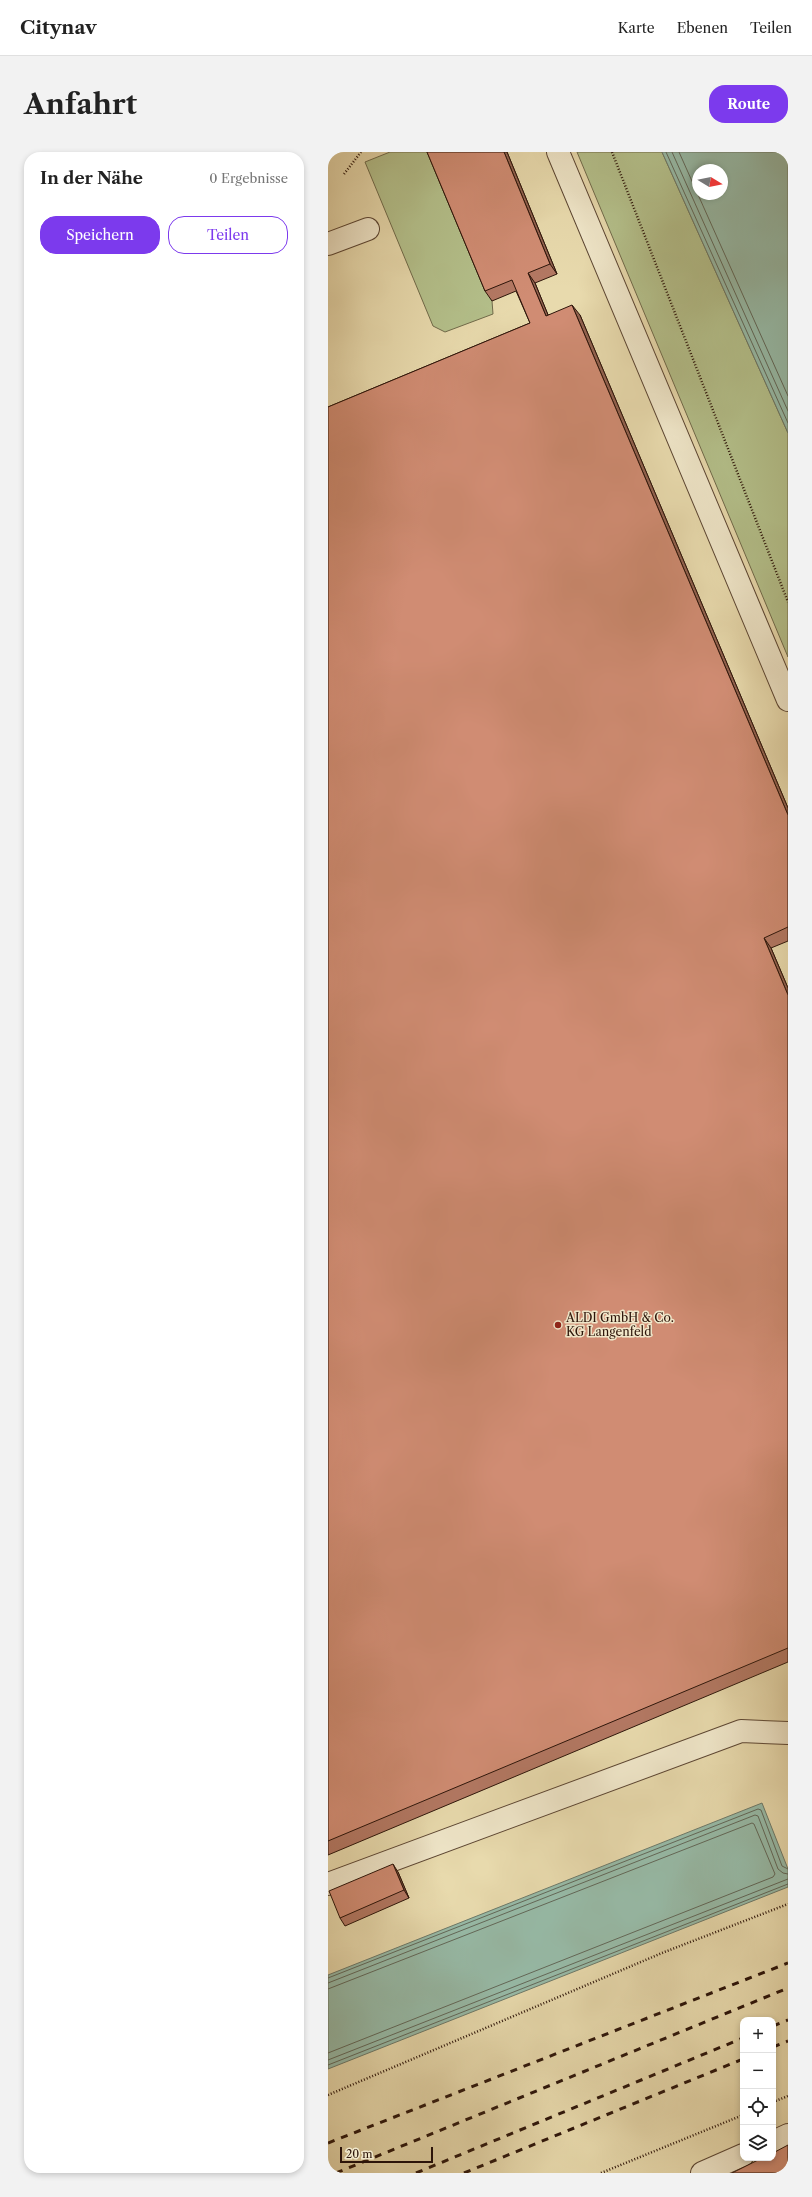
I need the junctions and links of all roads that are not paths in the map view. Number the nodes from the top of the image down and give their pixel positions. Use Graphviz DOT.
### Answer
graph roads {
  1 [pos="558,152"];
  2 [pos="368,229"];
  3 [pos="328,244"];
  4 [pos="788,700"];
  5 [pos="788,1733"];
  6 [pos="328,1884"];
  7 [pos="788,2135"];
  8 [pos="776,2141"];
  9 [pos="740,2156"];
  10 [pos="702,2173"];
  1 -- 4 [label="lane"];
  2 -- 3 [label="lane"];
  5 -- 6 [label="lane"];
  7 -- 8 [label="lane"];
  9 -- 10 [label="lane"];
}
